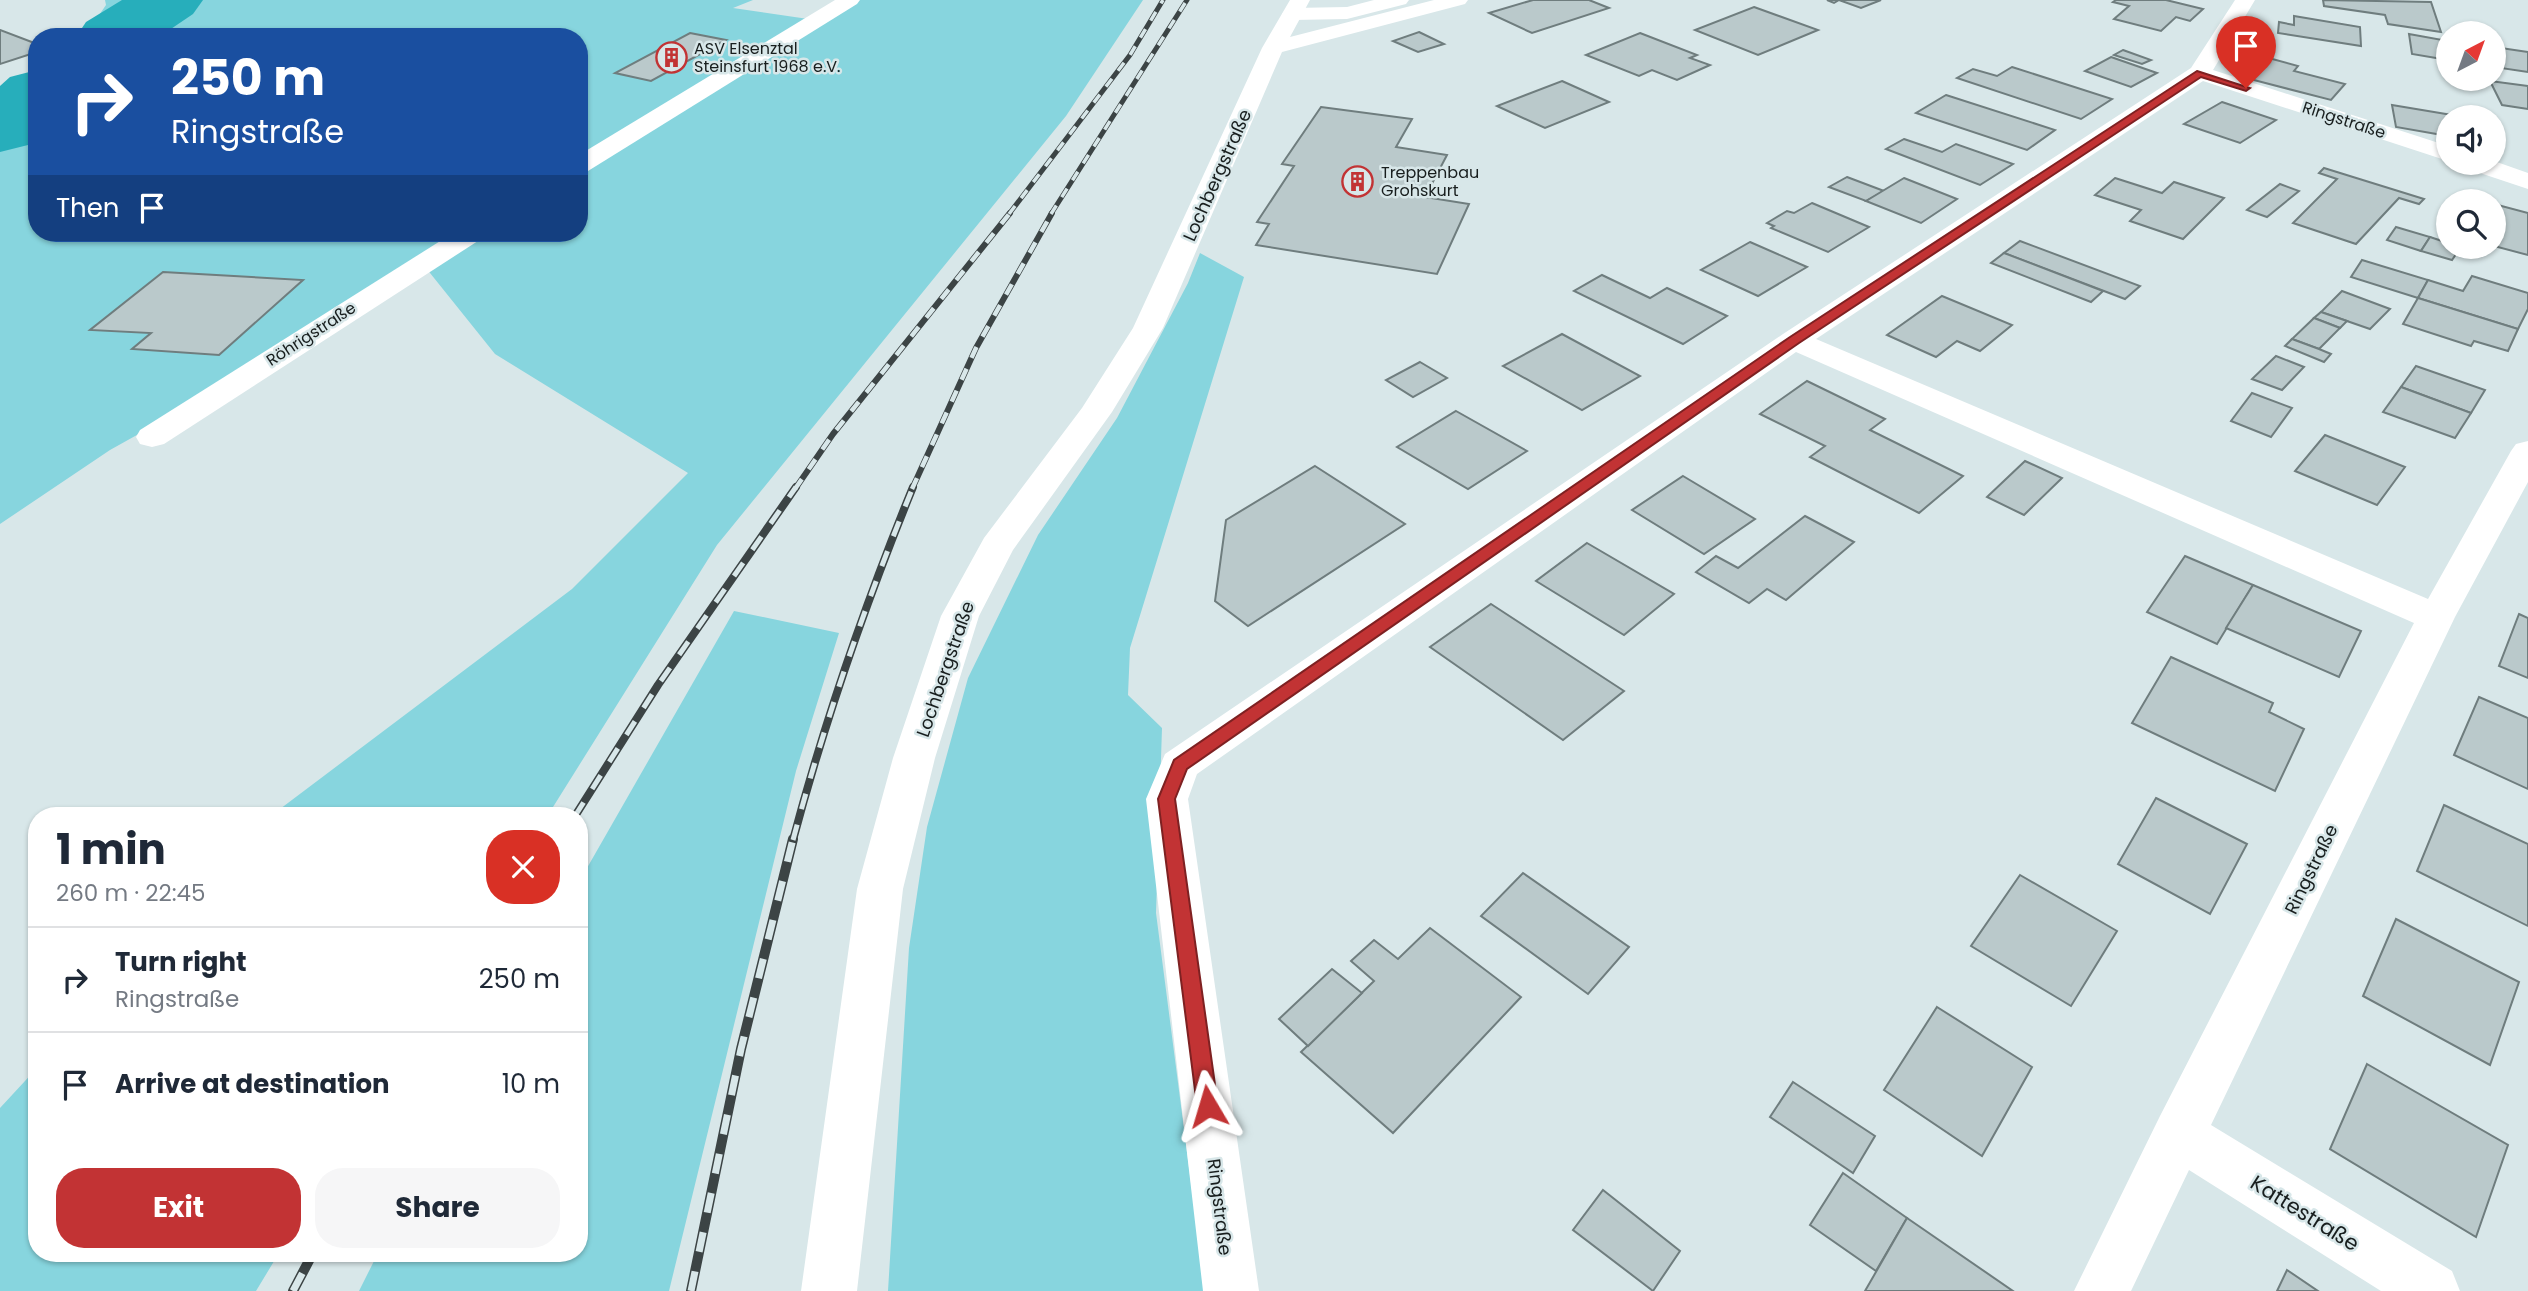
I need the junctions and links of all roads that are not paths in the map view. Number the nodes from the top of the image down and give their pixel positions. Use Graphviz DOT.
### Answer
graph roads {
  1 [pos="850,0"];
  2 [pos="1399,0"];
  3 [pos="1458,0"];
  4 [pos="2245,0"];
  5 [pos="1296,7"];
  6 [pos="1273,48"];
  7 [pos="2200,73"];
  8 [pos="2436,150"];
  9 [pos="588,160"];
  10 [pos="2506,173"];
  11 [pos="2528,180"];
  12 [pos="457,242"];
  13 [pos="1794,340"];
  14 [pos="152,437"];
  15 [pos="2528,451"];
  16 [pos="2436,617"];
  17 [pos="2178,1135"];
  18 [pos="829,1291"];
  19 [pos="1231,1291"];
  20 [pos="2102,1291"];
  21 [pos="2432,1291"];
  1 -- 9 [label="street"];
  2 -- 5 [label="street"];
  3 -- 6 [label="street"];
  4 -- 7 [label="street, Ringstraße"];
  5 -- 6 [label="street, Lochbergstraße"];
  6 -- 18 [label="street, Lochbergstraße"];
  7 -- 8 [label="street, Ringstraße"];
  7 -- 13 [label="street, Ringstraße"];
  10 -- 11 [label="street"];
  12 -- 14 [label="street, Röhrigstraße"];
  13 -- 16 [label="street"];
  13 -- 19 [label="street, Ringstraße"];
  15 -- 16 [label="street, Ringstraße"];
  16 -- 17 [label="street, Ringstraße"];
  17 -- 20 [label="street, Ringstraße"];
  17 -- 21 [label="street, Kattestraße"];
}
